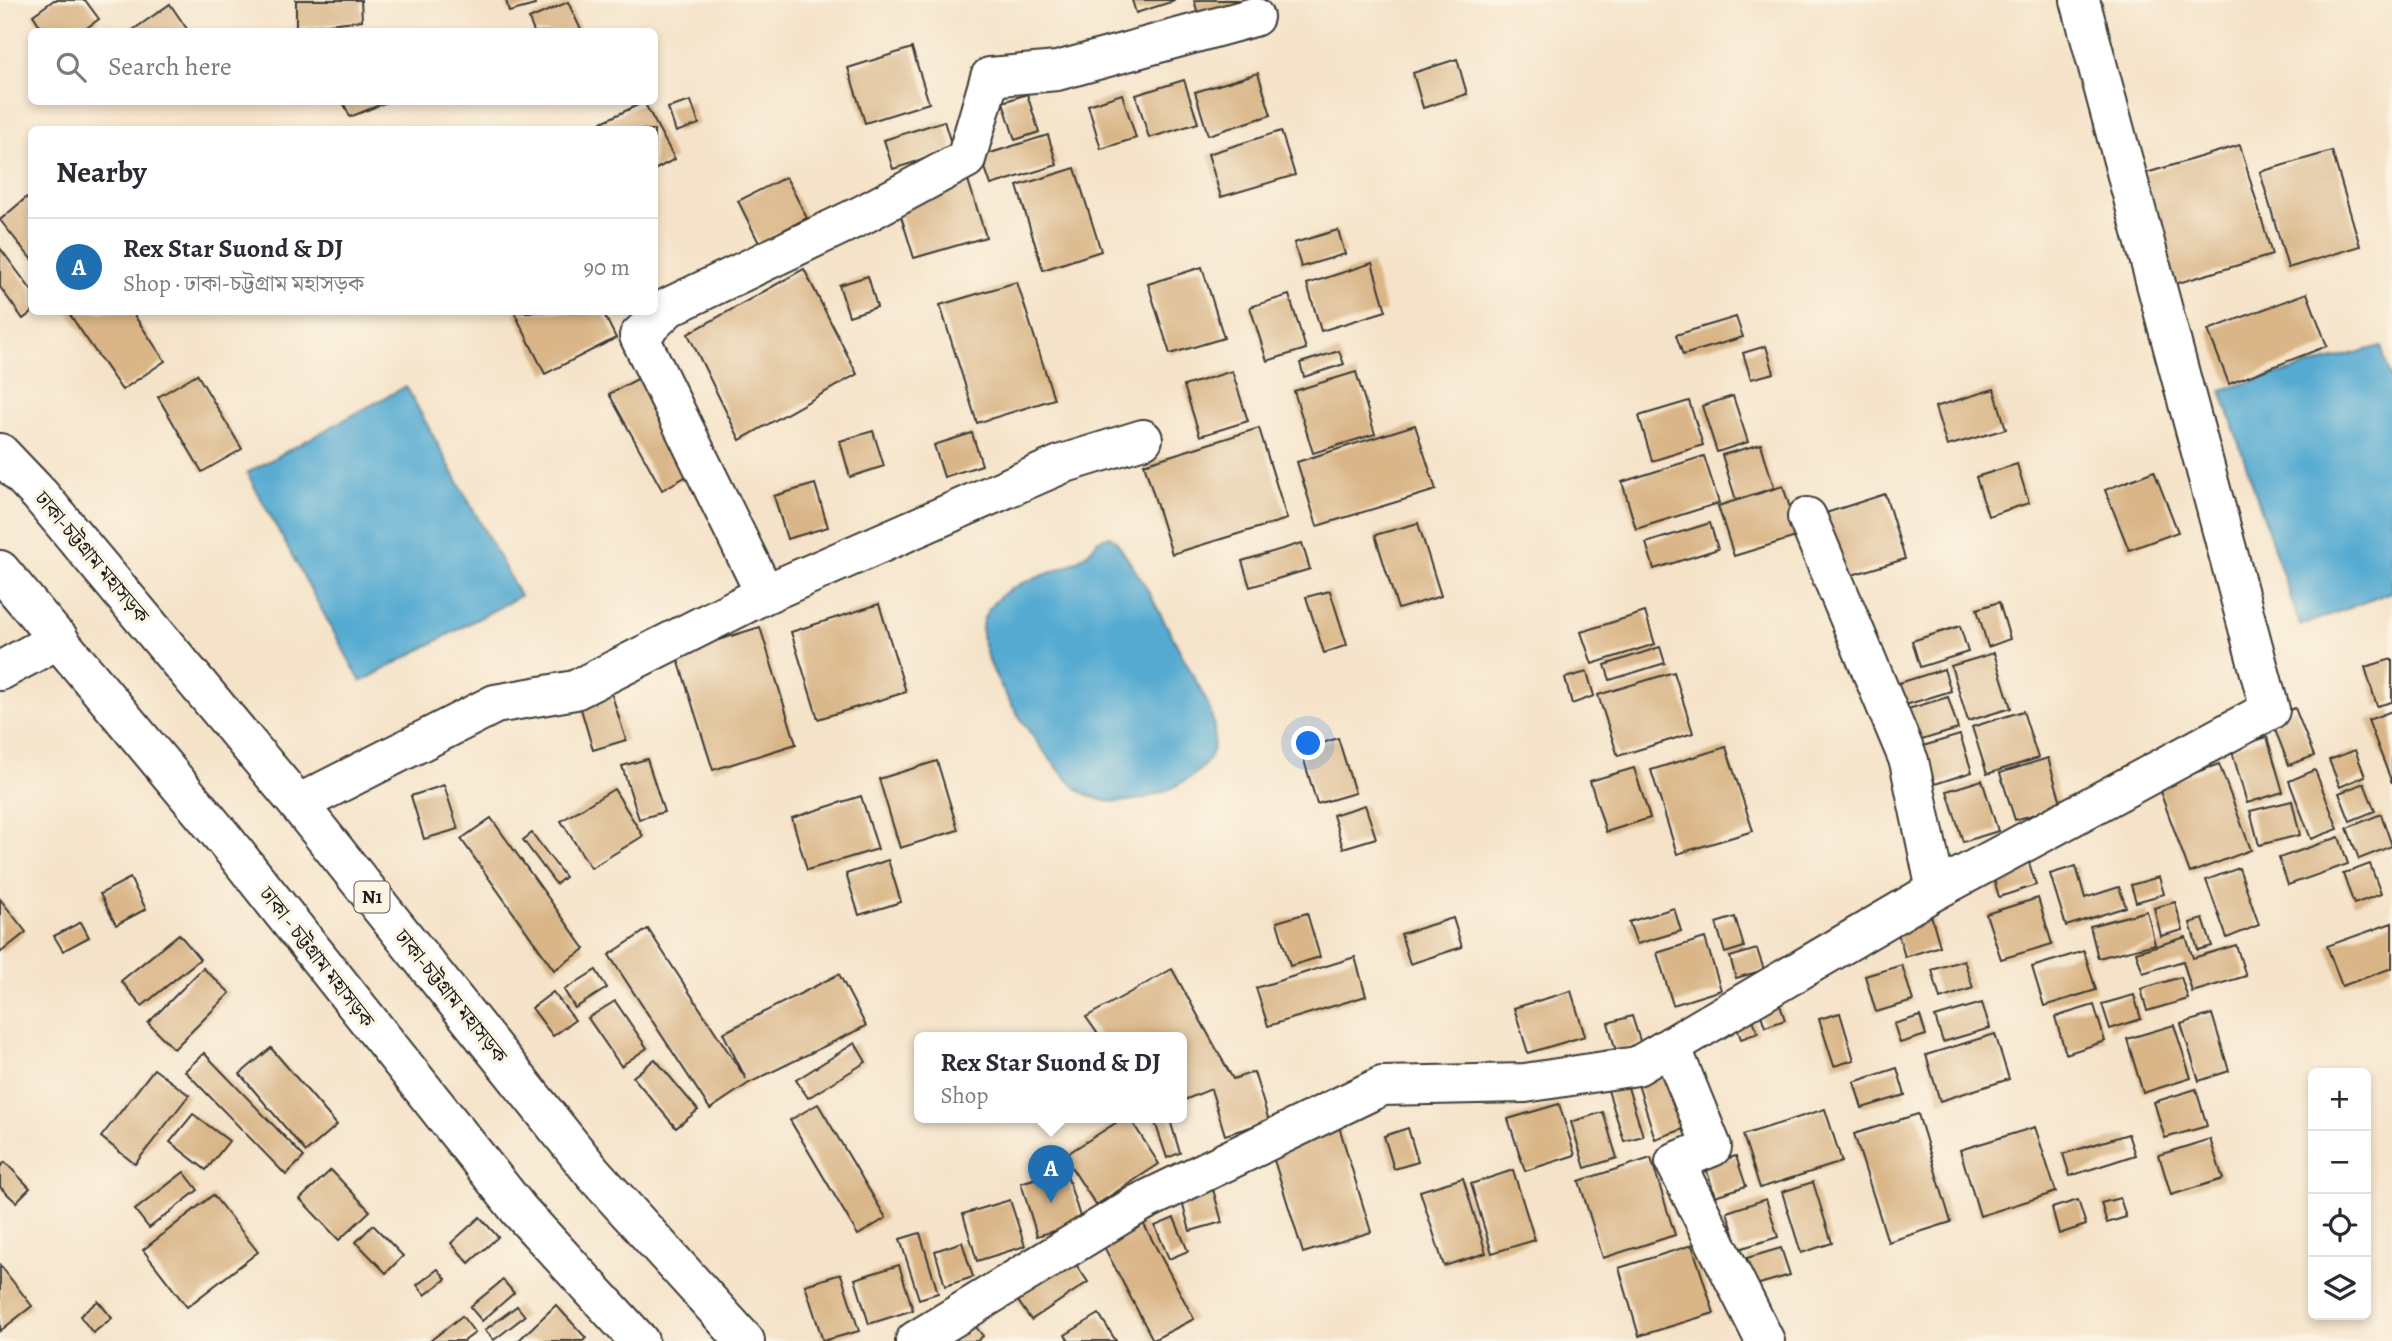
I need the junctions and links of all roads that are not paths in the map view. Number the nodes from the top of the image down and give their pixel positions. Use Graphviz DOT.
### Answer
graph roads {
  1 [pos="2080,0"];
  2 [pos="1254,17"];
  3 [pos="1143,439"];
  4 [pos="0,453"];
  5 [pos="1807,517"];
  6 [pos="0,570"];
  7 [pos="765,594"];
  8 [pos="59,639"];
  9 [pos="0,671"];
  10 [pos="298,804"];
  11 [pos="1936,890"];
  12 [pos="1671,1046"];
  13 [pos="639,1341"];
  14 [pos="745,1341"];
  15 [pos="915,1341"];
  16 [pos="1765,1341"];
  1 -- 11 [label="main road"];
  2 -- 7 [label="main road"];
  3 -- 7 [label="main road"];
  4 -- 10 [label="main road, ঢাকা-চট্টগ্রাম মহাসড়ক / N1"];
  5 -- 11 [label="main road"];
  6 -- 8 [label="main road, ঢাকা - চট্টগ্রাম মহাসড়ক"];
  7 -- 10 [label="main road"];
  8 -- 9 [label="main road"];
  8 -- 13 [label="main road, ঢাকা - চট্টগ্রাম মহাসড়ক"];
  10 -- 14 [label="main road, ঢাকা-চট্টগ্রাম মহাসড়ক / N1"];
  11 -- 12 [label="main road"];
  12 -- 15 [label="main road"];
  12 -- 16 [label="main road"];
}
